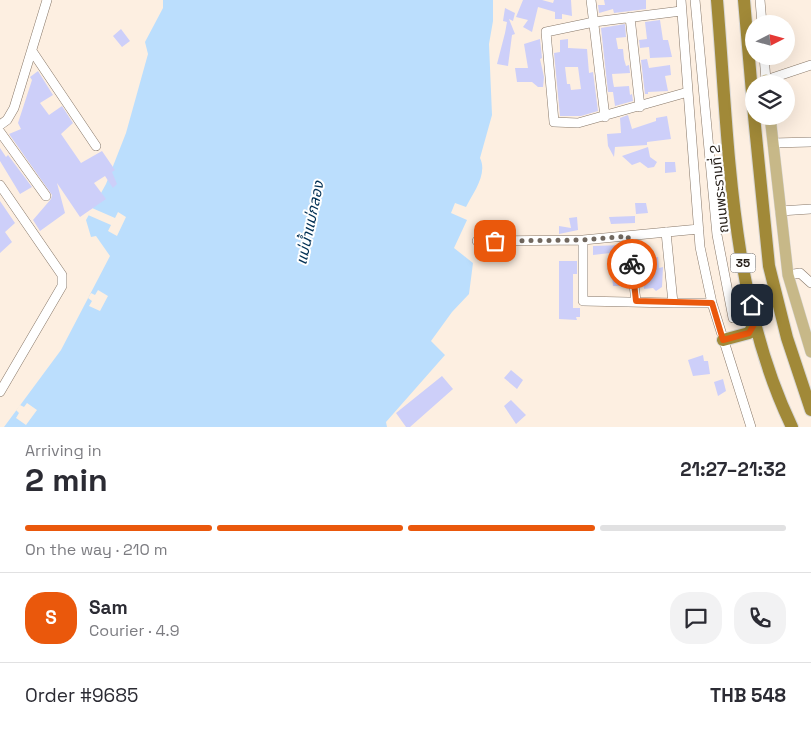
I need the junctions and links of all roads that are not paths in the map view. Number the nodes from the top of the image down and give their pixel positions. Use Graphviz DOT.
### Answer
graph roads {
  1 [pos="47,0"];
  2 [pos="591,0"];
  3 [pos="681,0"];
  4 [pos="695,0"];
  5 [pos="717,0"];
  6 [pos="744,0"];
  7 [pos="760,0"];
  8 [pos="681,11"];
  9 [pos="761,15"];
  10 [pos="630,17"];
  11 [pos="594,22"];
  12 [pos="32,51"];
  13 [pos="811,65"];
  14 [pos="751,75"];
  15 [pos="785,75"];
  16 [pos="688,92"];
  17 [pos="640,106"];
  18 [pos="605,117"];
  19 [pos="0,125"];
  20 [pos="755,125"];
  21 [pos="771,125"];
  22 [pos="0,132"];
  23 [pos="811,142"];
  24 [pos="773,143"];
  25 [pos="96,146"];
  26 [pos="0,185"];
  27 [pos="46,196"];
  28 [pos="811,209"];
  29 [pos="780,211"];
  30 [pos="698,229"];
  31 [pos="666,232"];
  32 [pos="628,236"];
  33 [pos="583,240"];
  34 [pos="477,242"];
  35 [pos="788,275"];
  36 [pos="811,283"];
  37 [pos="636,301"];
  38 [pos="674,303"];
  39 [pos="712,303"];
  40 [pos="733,318"];
  41 [pos="756,321"];
  42 [pos="723,340"];
  43 [pos="811,352"];
  44 [pos="0,392"];
  45 [pos="811,410"];
  46 [pos="751,427"];
  47 [pos="792,427"];
  1 -- 12 [label="street"];
  2 -- 11 [label="street"];
  3 -- 8 [label="street"];
  4 -- 40 [label="street"];
  5 -- 41 [label="highway, ถนนพระรามที่ 2 / 35"];
  6 -- 14 [label="highway, 35"];
  7 -- 9 [label="street"];
  8 -- 10 [label="street"];
  8 -- 16 [label="street"];
  10 -- 11 [label="street"];
  10 -- 17 [label="street"];
  11 -- 18 [label="street"];
  11 -- 18 [label="street"];
  12 -- 19 [label="street"];
  12 -- 25 [label="street"];
  13 -- 15 [label="street"];
  16 -- 17 [label="street"];
  16 -- 30 [label="street"];
  17 -- 18 [label="street"];
  20 -- 45 [label="highway, 35"];
  21 -- 24 [label="main road"];
  22 -- 27 [label="street"];
  23 -- 24 [label="street"];
  24 -- 29 [label="main road"];
  26 -- 44 [label="street"];
  28 -- 29 [label="street"];
  29 -- 35 [label="main road"];
  30 -- 31 [label="street"];
  30 -- 39 [label="street"];
  31 -- 32 [label="street"];
  31 -- 38 [label="street"];
  32 -- 33 [label="street"];
  32 -- 37 [label="street"];
  33 -- 34 [label="street"];
  33 -- 37 [label="street"];
  35 -- 36 [label="street"];
  35 -- 43 [label="main road"];
  37 -- 38 [label="street"];
  38 -- 39 [label="street"];
  39 -- 42 [label="street"];
  41 -- 42 [label="highway"];
  41 -- 47 [label="highway, ถนนพระรามที่ 2 / 35"];
  42 -- 46 [label="street"];
}
